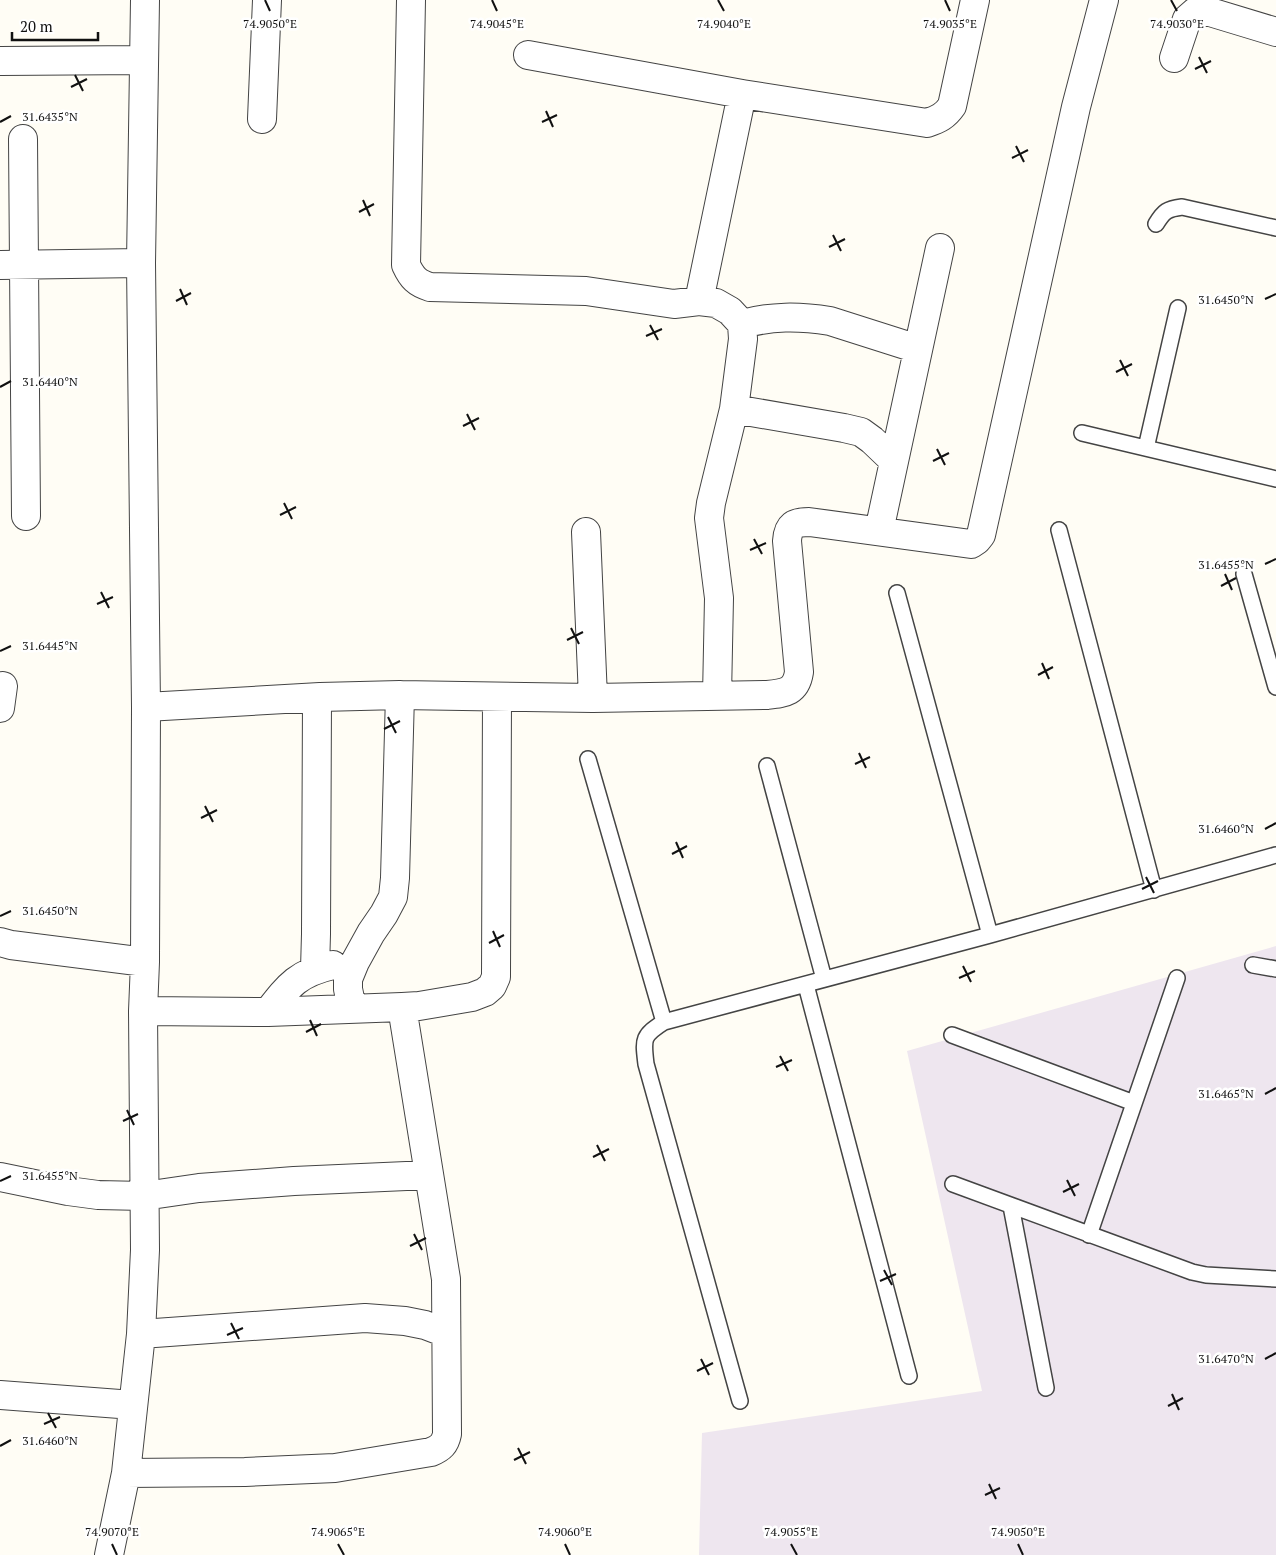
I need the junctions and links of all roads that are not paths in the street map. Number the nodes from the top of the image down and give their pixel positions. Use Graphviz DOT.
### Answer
graph roads {
  1 [pos="145,0"];
  2 [pos="267,0"];
  3 [pos="411,0"];
  4 [pos="975,0"];
  5 [pos="1104,0"];
  6 [pos="1276,32"];
  7 [pos="528,55"];
  8 [pos="1174,58"];
  9 [pos="144,60"];
  10 [pos="0,61"];
  11 [pos="742,94"];
  12 [pos="262,120"];
  13 [pos="23,139"];
  14 [pos="1156,224"];
  15 [pos="1276,228"];
  16 [pos="940,248"];
  17 [pos="141,263"];
  18 [pos="12,265"];
  19 [pos="699,300"];
  20 [pos="1178,308"];
  21 [pos="742,324"];
  22 [pos="918,349"];
  23 [pos="734,409"];
  24 [pos="1082,433"];
  25 [pos="1146,448"];
  26 [pos="894,461"];
  27 [pos="1276,479"];
  28 [pos="26,516"];
  29 [pos="1059,530"];
  30 [pos="586,532"];
  31 [pos="879,532"];
  32 [pos="1244,574"];
  33 [pos="897,593"];
  34 [pos="1276,687"];
  35 [pos="400,695"];
  36 [pos="717,696"];
  37 [pos="498,697"];
  38 [pos="317,698"];
  39 [pos="593,698"];
  40 [pos="146,707"];
  41 [pos="588,759"];
  42 [pos="767,766"];
  43 [pos="1276,855"];
  44 [pos="1154,890"];
  45 [pos="990,935"];
  46 [pos="0,942"];
  47 [pos="145,962"];
  48 [pos="355,962"];
  49 [pos="1253,965"];
  50 [pos="315,969"];
  51 [pos="1276,969"];
  52 [pos="1177,978"];
  53 [pos="824,980"];
  54 [pos="806,985"];
  55 [pos="402,1007"];
  56 [pos="352,1008"];
  57 [pos="143,1011"];
  58 [pos="268,1012"];
  59 [pos="664,1022"];
  60 [pos="952,1035"];
  61 [pos="1134,1102"];
  62 [pos="429,1174"];
  63 [pos="0,1177"];
  64 [pos="953,1184"];
  65 [pos="144,1196"];
  66 [pos="1011,1206"];
  67 [pos="1089,1234"];
  68 [pos="1276,1279"];
  69 [pos="141,1334"];
  70 [pos="446,1334"];
  71 [pos="909,1376"];
  72 [pos="1046,1388"];
  73 [pos="0,1395"];
  74 [pos="740,1401"];
  75 [pos="133,1405"];
  76 [pos="126,1473"];
  77 [pos="110,1555"];
  1 -- 9 [label="street"];
  2 -- 12 [label="street"];
  3 -- 19 [label="street"];
  4 -- 11 [label="street"];
  5 -- 31 [label="street"];
  6 -- 8 [label="street"];
  7 -- 11 [label="street"];
  9 -- 10 [label="street"];
  9 -- 17 [label="street"];
  11 -- 19 [label="street"];
  13 -- 18 [label="street"];
  14 -- 15 [label="lane"];
  16 -- 22 [label="street"];
  17 -- 18 [label="street"];
  17 -- 40 [label="street"];
  18 -- 28 [label="street"];
  19 -- 21 [label="street"];
  20 -- 25 [label="lane"];
  21 -- 22 [label="street"];
  21 -- 23 [label="street"];
  22 -- 26 [label="street"];
  23 -- 26 [label="street"];
  23 -- 36 [label="street"];
  24 -- 25 [label="lane"];
  25 -- 27 [label="lane"];
  26 -- 31 [label="street"];
  29 -- 44 [label="lane"];
  30 -- 39 [label="street"];
  31 -- 36 [label="street"];
  32 -- 34 [label="lane"];
  33 -- 45 [label="lane"];
  35 -- 37 [label="street"];
  35 -- 38 [label="street"];
  35 -- 48 [label="street"];
  36 -- 39 [label="street"];
  37 -- 39 [label="street"];
  37 -- 55 [label="street"];
  38 -- 40 [label="street"];
  38 -- 50 [label="street"];
  40 -- 47 [label="street"];
  41 -- 59 [label="lane"];
  42 -- 53 [label="lane"];
  43 -- 44 [label="lane"];
  44 -- 45 [label="lane"];
  45 -- 53 [label="lane"];
  46 -- 47 [label="street"];
  47 -- 57 [label="street"];
  48 -- 50 [label="street"];
  48 -- 56 [label="street"];
  49 -- 51 [label="lane"];
  50 -- 58 [label="street"];
  52 -- 61 [label="lane"];
  53 -- 54 [label="lane"];
  54 -- 59 [label="lane"];
  54 -- 71 [label="lane"];
  55 -- 56 [label="street"];
  55 -- 62 [label="street"];
  56 -- 58 [label="street"];
  57 -- 58 [label="street"];
  57 -- 65 [label="street"];
  59 -- 74 [label="lane"];
  60 -- 61 [label="lane"];
  61 -- 67 [label="lane"];
  62 -- 65 [label="street"];
  62 -- 70 [label="street"];
  63 -- 65 [label="street"];
  64 -- 66 [label="lane"];
  65 -- 69 [label="street"];
  66 -- 67 [label="lane"];
  66 -- 72 [label="lane"];
  67 -- 68 [label="lane"];
  69 -- 70 [label="street"];
  69 -- 75 [label="street"];
  70 -- 76 [label="street"];
  73 -- 75 [label="street"];
  75 -- 76 [label="street"];
  76 -- 77 [label="street"];
}
